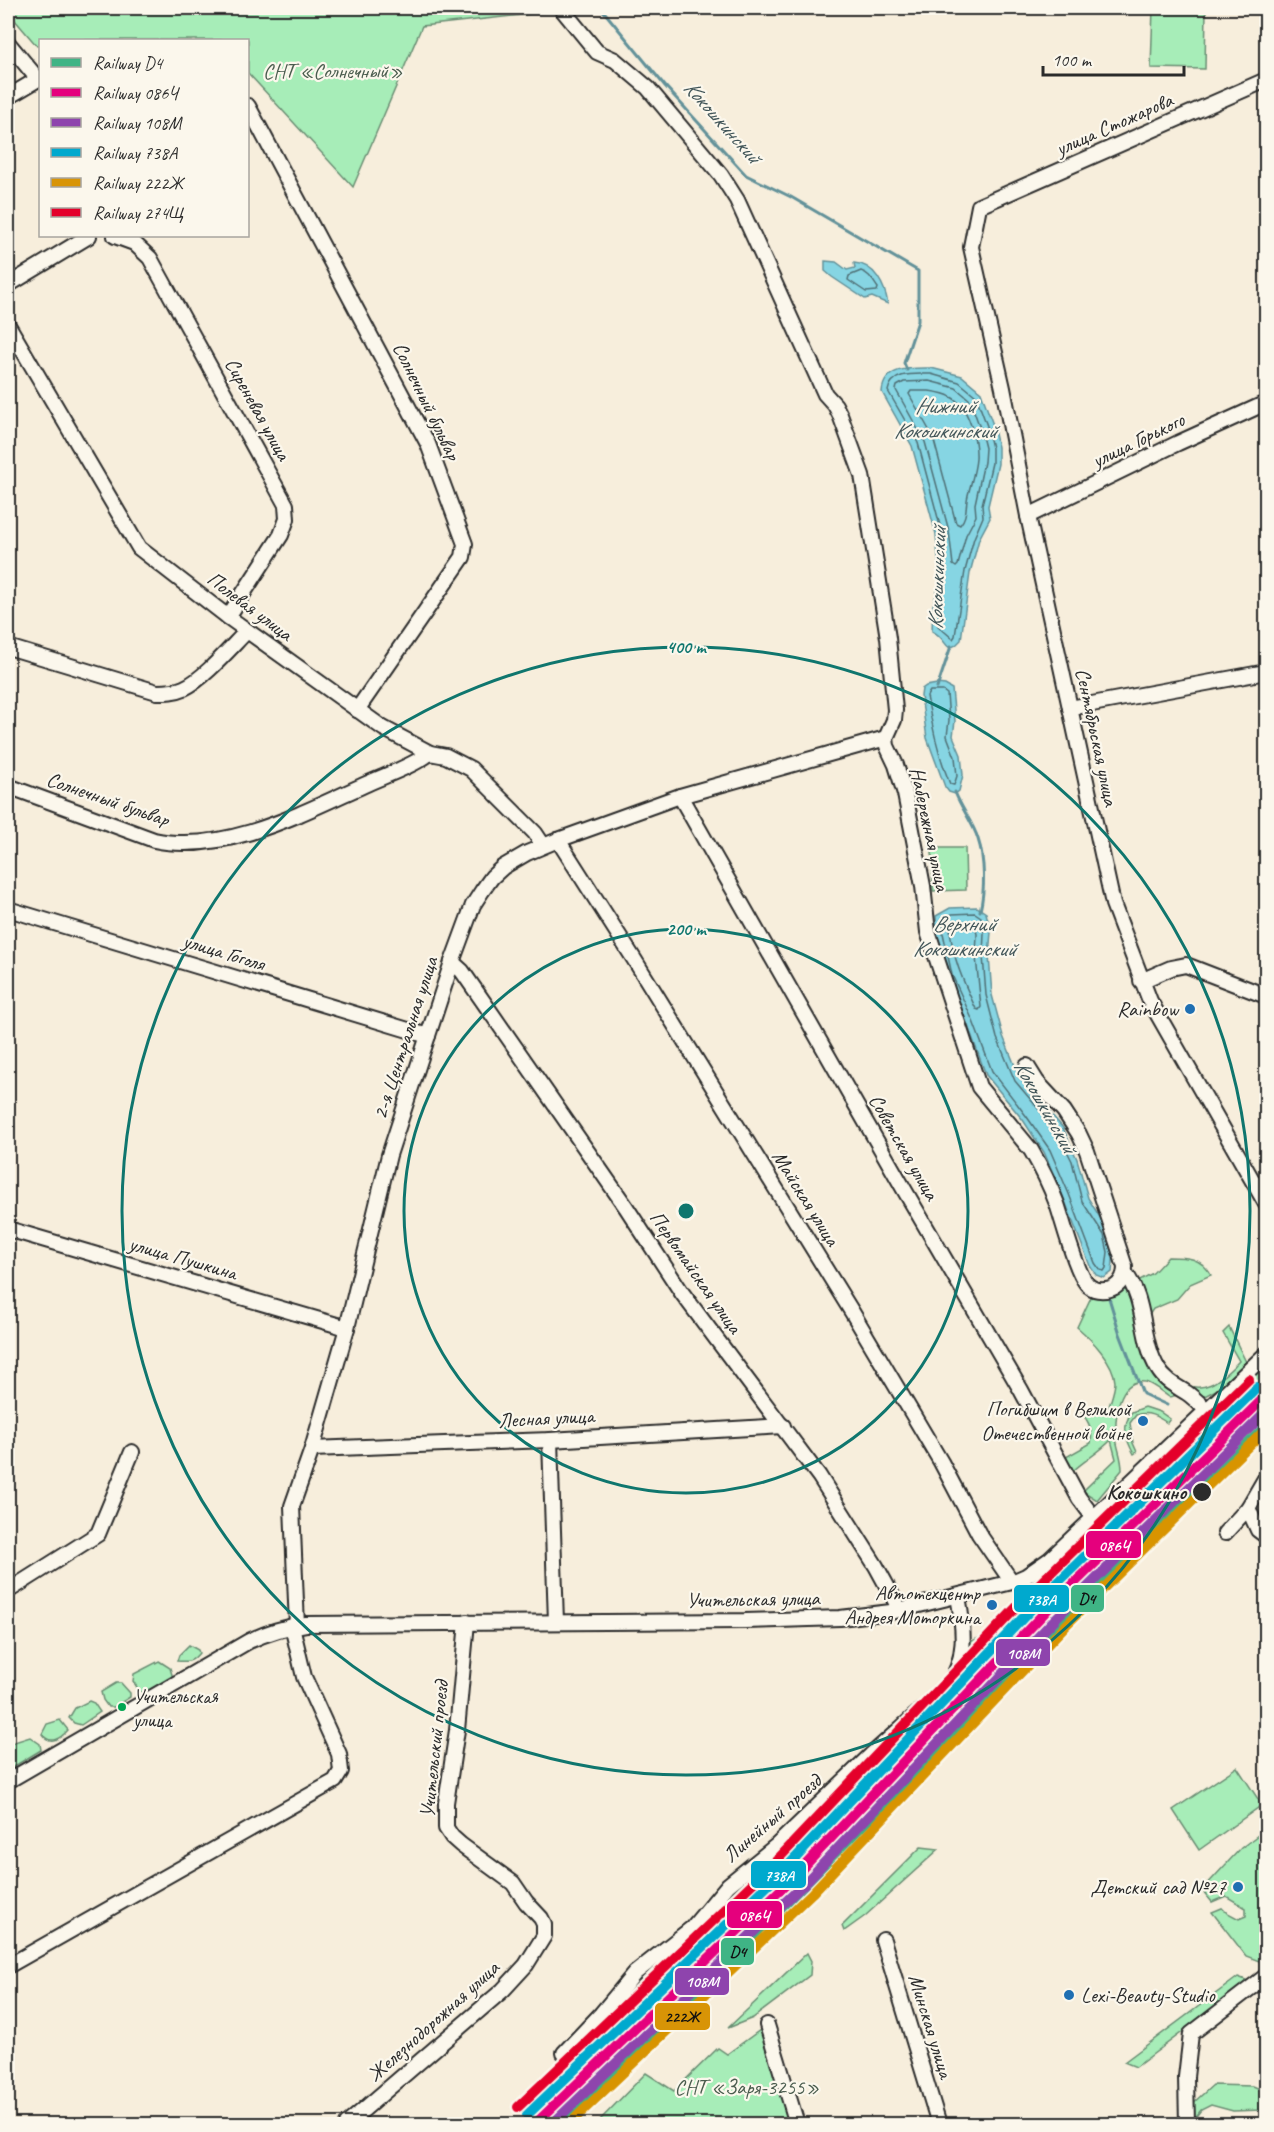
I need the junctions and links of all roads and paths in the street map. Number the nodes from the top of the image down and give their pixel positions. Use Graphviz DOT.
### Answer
graph roads {
  1 [pos="561,8"];
  2 [pos="8,43"];
  3 [pos="39,78"];
  4 [pos="1266,80"];
  5 [pos="8,97"];
  6 [pos="249,108"];
  7 [pos="87,237"];
  8 [pos="118,237"];
  9 [pos="971,247"];
  10 [pos="8,285"];
  11 [pos="8,325"];
  12 [pos="1266,403"];
  13 [pos="1028,516"];
  14 [pos="228,617"];
  15 [pos="247,631"];
  16 [pos="8,647"];
  17 [pos="1266,672"];
  18 [pos="1070,708"];
  19 [pos="357,710"];
  20 [pos="886,738"];
  21 [pos="430,753"];
  22 [pos="8,786"];
  23 [pos="680,796"];
  24 [pos="558,840"];
  25 [pos="543,845"];
  26 [pos="8,909"];
  27 [pos="452,962"];
  28 [pos="1141,981"];
  29 [pos="1266,996"];
  30 [pos="428,1036"];
  31 [pos="1027,1066"];
  32 [pos="1266,1204"];
  33 [pos="8,1229"];
  34 [pos="1123,1276"];
  35 [pos="346,1329"];
  36 [pos="1266,1354"];
  37 [pos="1208,1411"];
  38 [pos="783,1426"];
  39 [pos="550,1440"];
  40 [pos="312,1449"];
  41 [pos="132,1452"];
  42 [pos="1266,1477"];
  43 [pos="1248,1508"];
  44 [pos="1094,1518"];
  45 [pos="1225,1533"];
  46 [pos="1266,1536"];
  47 [pos="1012,1582"];
  48 [pos="8,1591"];
  49 [pos="958,1596"];
  50 [pos="900,1610"];
  51 [pos="466,1622"];
  52 [pos="556,1622"];
  53 [pos="295,1626"];
  54 [pos="8,1781"];
  55 [pos="883,1940"];
  56 [pos="540,1944"];
  57 [pos="8,1966"];
  58 [pos="1262,1980"];
  59 [pos="766,2025"];
  60 [pos="564,2053"];
  61 [pos="347,2124"];
  62 [pos="796,2124"];
  63 [pos="939,2124"];
  64 [pos="1187,2124"];
  1 -- 20 [label="street"];
  2 -- 3 [label="street"];
  3 -- 5 [label="street"];
  4 -- 9 [label="street, улица Стожарова"];
  6 -- 19 [label="street, Солнечный бульвар"];
  7 -- 10 [label="street"];
  8 -- 14 [label="street, Сиреневая улица"];
  9 -- 13 [label="street, Сентябрьская улица"];
  11 -- 14 [label="street, Полевая улица"];
  12 -- 13 [label="street, улица Горького"];
  13 -- 18 [label="street, Сентябрьская улица"];
  14 -- 15 [label="street, Полевая улица"];
  15 -- 16 [label="street"];
  15 -- 19 [label="street, Полевая улица"];
  17 -- 18 [label="street"];
  18 -- 28 [label="street, Сентябрьская улица"];
  19 -- 21 [label="street, Полевая улица"];
  20 -- 23 [label="street, 2-я Центральная улица"];
  20 -- 34 [label="street, Набережная улица"];
  21 -- 22 [label="street, Солнечный бульвар"];
  21 -- 25 [label="street, Полевая улица"];
  23 -- 24 [label="street, 2-я Центральная улица"];
  23 -- 44 [label="street, Советская улица"];
  24 -- 25 [label="street, 2-я Центральная улица"];
  24 -- 47 [label="street, Майская улица"];
  25 -- 27 [label="street, 2-я Центральная улица"];
  26 -- 30 [label="street, улица Гоголя"];
  27 -- 30 [label="street, 2-я Центральная улица"];
  27 -- 38 [label="street, Первомайская улица"];
  28 -- 29 [label="street"];
  28 -- 32 [label="street, Сентябрьская улица"];
  30 -- 35 [label="street, 2-я Центральная улица"];
  31 -- 34 [label="street"];
  33 -- 35 [label="street, улица Пушкина"];
  34 -- 37 [label="street"];
  35 -- 40 [label="street, 2-я Центральная улица"];
  36 -- 37 [label="street, Учительская улица"];
  37 -- 44 [label="street, Учительская улица"];
  38 -- 39 [label="street, Лесная улица"];
  38 -- 50 [label="street, Первомайская улица"];
  39 -- 40 [label="street, Лесная улица"];
  39 -- 52 [label="street"];
  40 -- 53 [label="street, 2-я Центральная улица"];
  41 -- 48 [label="street"];
  42 -- 43 [label="street"];
  43 -- 45 [label="street"];
  43 -- 46 [label="street"];
  44 -- 47 [label="street, Учительская улица"];
  47 -- 49 [label="street, Учительская улица"];
  49 -- 50 [label="street, Учительская улица"];
  49 -- 60 [label="street, Линейный проезд"];
  50 -- 52 [label="street, Учительская улица"];
  51 -- 52 [label="street, Учительская улица"];
  51 -- 53 [label="street, Учительская улица"];
  51 -- 56 [label="street, Учительский проезд"];
  53 -- 54 [label="street, Учительская улица"];
  53 -- 57 [label="street"];
  55 -- 63 [label="street, Минская улица"];
  56 -- 61 [label="street, Железнодорожная улица"];
  58 -- 64 [label="street"];
  59 -- 62 [label="street"];
}
